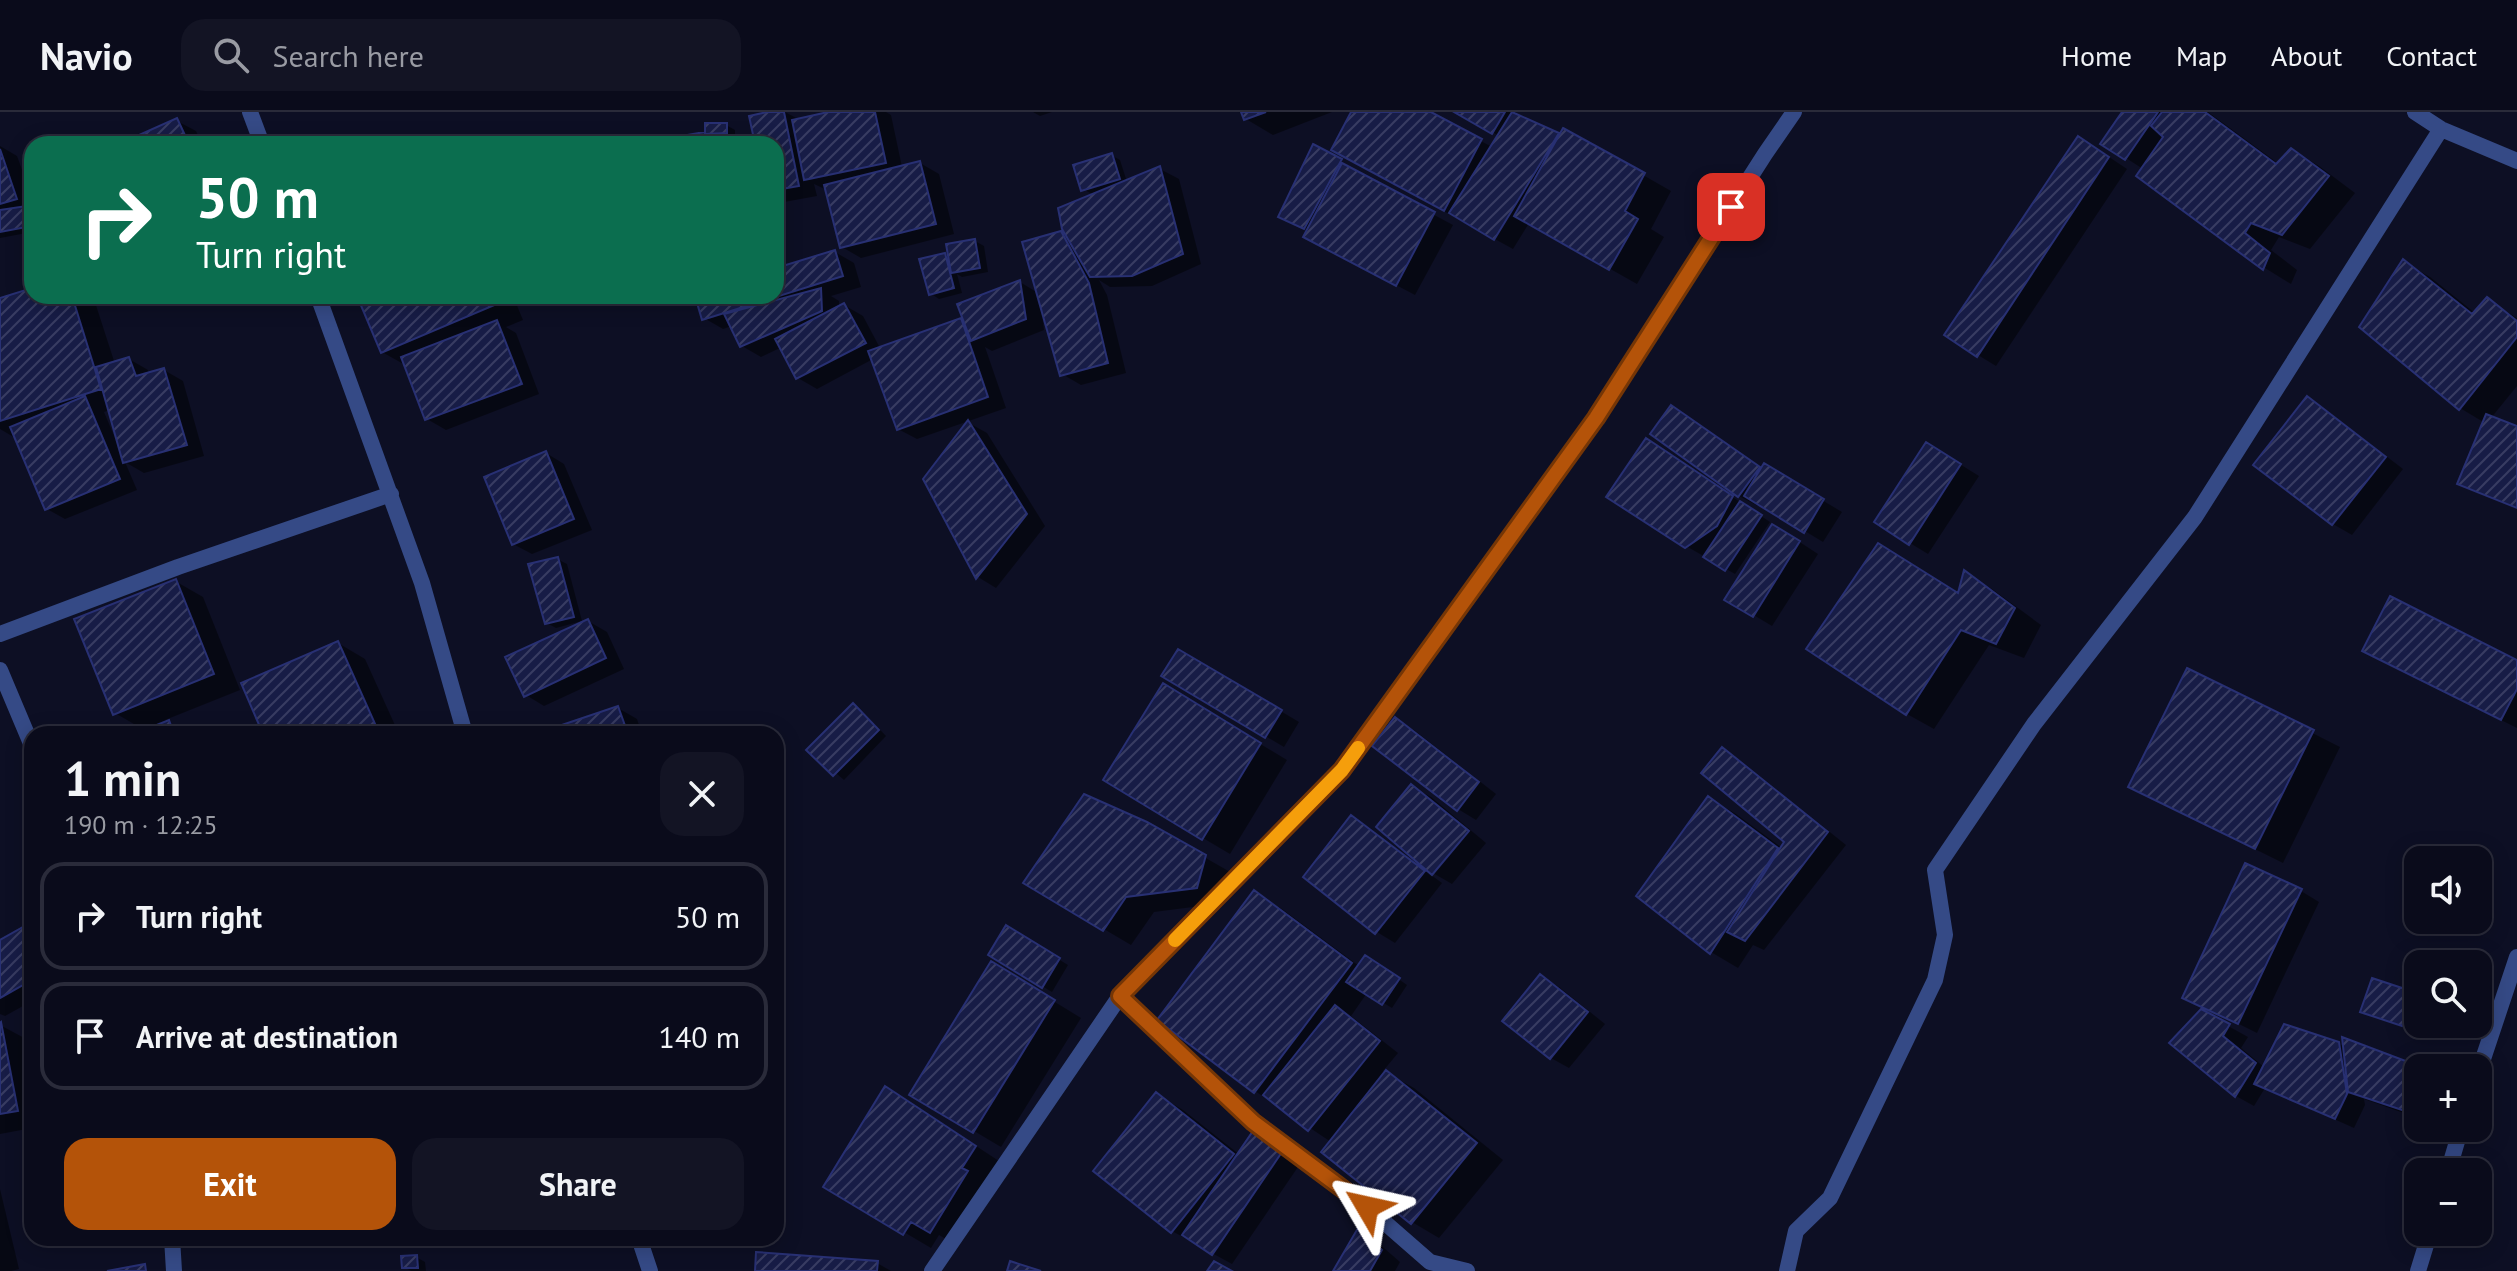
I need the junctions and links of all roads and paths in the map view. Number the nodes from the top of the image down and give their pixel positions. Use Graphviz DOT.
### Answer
graph roads {
  1 [pos="250,112"];
  2 [pos="1794,112"];
  3 [pos="2415,112"];
  4 [pos="2441,129"];
  5 [pos="259,136"];
  6 [pos="2517,161"];
  7 [pos="321,304"];
  8 [pos="391,494"];
  9 [pos="0,634"];
  10 [pos="0,670"];
  11 [pos="463,726"];
  12 [pos="24,727"];
  13 [pos="2517,957"];
  14 [pos="1120,996"];
  15 [pos="2485,1054"];
  16 [pos="172,1246"];
  17 [pos="642,1246"];
  18 [pos="2426,1246"];
  19 [pos="174,1271"];
  20 [pos="650,1271"];
  21 [pos="932,1271"];
  22 [pos="1467,1271"];
  23 [pos="1787,1271"];
  24 [pos="2418,1271"];
  1 -- 5 [label="street"];
  2 -- 14 [label="street"];
  3 -- 4 [label="street"];
  4 -- 6 [label="street"];
  4 -- 23 [label="street"];
  7 -- 8 [label="street"];
  8 -- 9 [label="street"];
  8 -- 11 [label="street"];
  10 -- 12 [label="street"];
  13 -- 15 [label="street"];
  14 -- 21 [label="street"];
  14 -- 22 [label="street"];
  16 -- 19 [label="street"];
  17 -- 20 [label="street"];
  18 -- 24 [label="street"];
}
